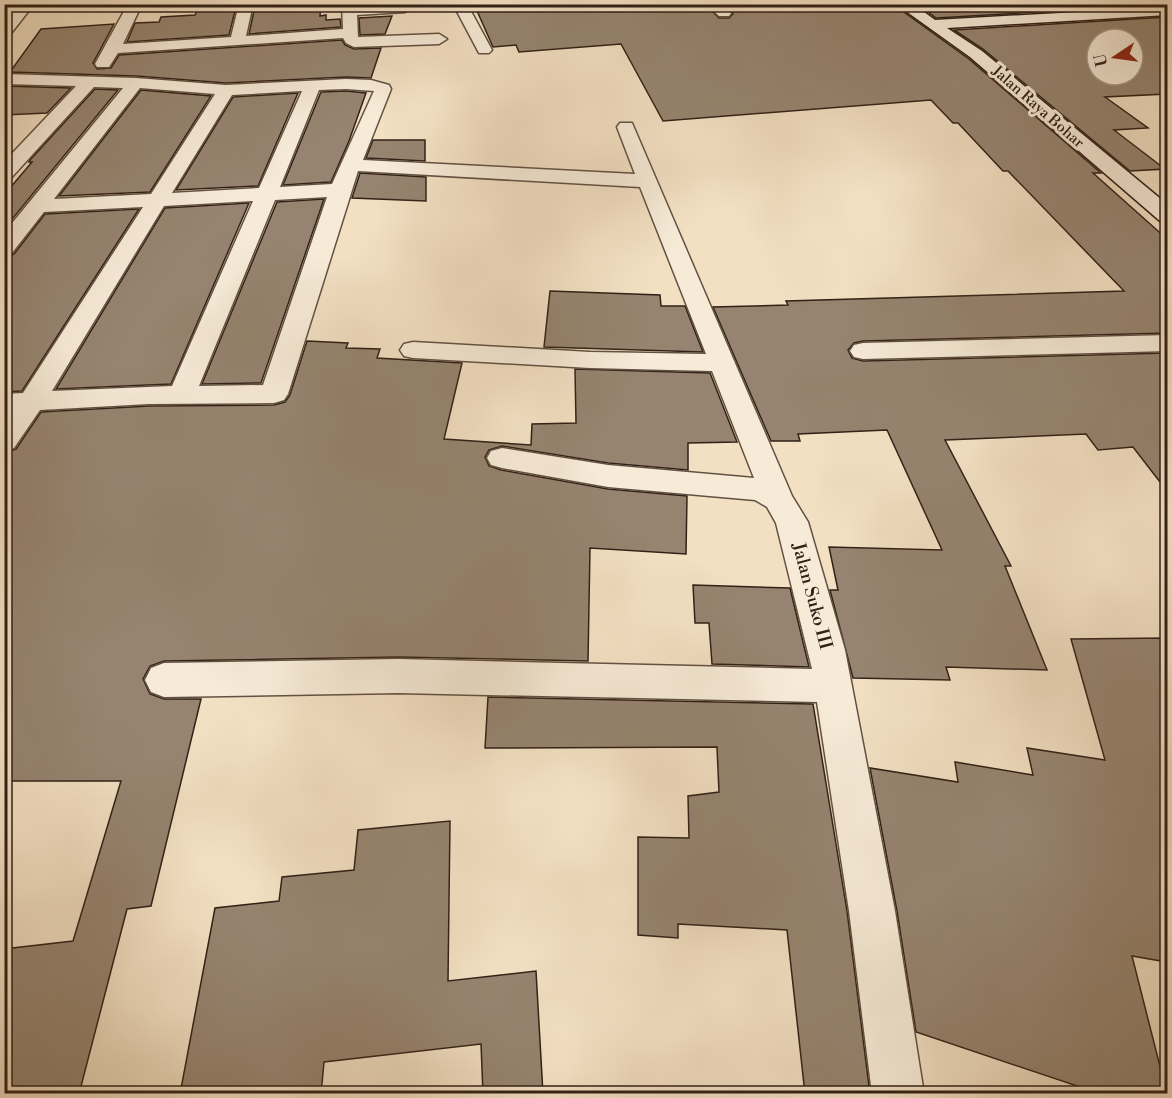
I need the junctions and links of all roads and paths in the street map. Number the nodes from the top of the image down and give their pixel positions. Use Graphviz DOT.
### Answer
graph roads {
  1 [pos="27,4"];
  2 [pos="135,4"];
  3 [pos="246,4"];
  4 [pos="460,4"];
  5 [pos="903,4"];
  6 [pos="349,8"];
  7 [pos="405,8"];
  8 [pos="1167,11"];
  9 [pos="934,24"];
  10 [pos="4,33"];
  11 [pos="351,33"];
  12 [pos="439,39"];
  13 [pos="237,41"];
  14 [pos="113,49"];
  15 [pos="484,50"];
  16 [pos="94,76"];
  17 [pos="4,80"];
  18 [pos="136,83"];
  19 [pos="314,85"];
  20 [pos="226,90"];
  21 [pos="626,127"];
  22 [pos="350,165"];
  23 [pos="4,174"];
  24 [pos="649,181"];
  25 [pos="340,190"];
  26 [pos="267,193"];
  27 [pos="157,200"];
  28 [pos="38,206"];
  29 [pos="1167,216"];
  30 [pos="4,248"];
  31 [pos="1167,343"];
  32 [pos="412,350"];
  33 [pos="863,351"];
  34 [pos="722,363"];
  35 [pos="182,396"];
  36 [pos="18,402"];
  37 [pos="4,441"];
  38 [pos="502,458"];
  39 [pos="778,499"];
  40 [pos="164,680"];
  41 [pos="833,686"];
  42 [pos="898,1094"];
  1 -- 10 [label="street"];
  2 -- 14 [label="street"];
  3 -- 13 [label="street"];
  4 -- 15 [label="street"];
  5 -- 9 [label="street, Jalan Raya Bohar"];
  6 -- 7 [label="street"];
  6 -- 11 [label="street"];
  8 -- 9 [label="street"];
  9 -- 29 [label="street, Jalan Raya Bohar"];
  11 -- 12 [label="street"];
  11 -- 13 [label="street"];
  13 -- 14 [label="street"];
  14 -- 16 [label="street"];
  16 -- 17 [label="street"];
  16 -- 18 [label="street"];
  16 -- 23 [label="street"];
  18 -- 20 [label="street"];
  18 -- 28 [label="street"];
  19 -- 20 [label="street"];
  19 -- 22 [label="street"];
  19 -- 26 [label="street"];
  20 -- 27 [label="street"];
  21 -- 24 [label="street, Jalan Suko III"];
  22 -- 24 [label="street"];
  22 -- 25 [label="street"];
  24 -- 34 [label="street, Jalan Suko III"];
  25 -- 26 [label="street"];
  25 -- 35 [label="street"];
  26 -- 27 [label="street"];
  26 -- 35 [label="street"];
  27 -- 28 [label="street"];
  27 -- 36 [label="street"];
  28 -- 30 [label="street"];
  31 -- 33 [label="street"];
  32 -- 34 [label="street"];
  34 -- 39 [label="street, Jalan Suko III"];
  35 -- 36 [label="street"];
  36 -- 37 [label="street"];
  38 -- 39 [label="street"];
  39 -- 41 [label="street, Jalan Suko III"];
  40 -- 41 [label="street"];
  41 -- 42 [label="street, Jalan Suko III"];
}
